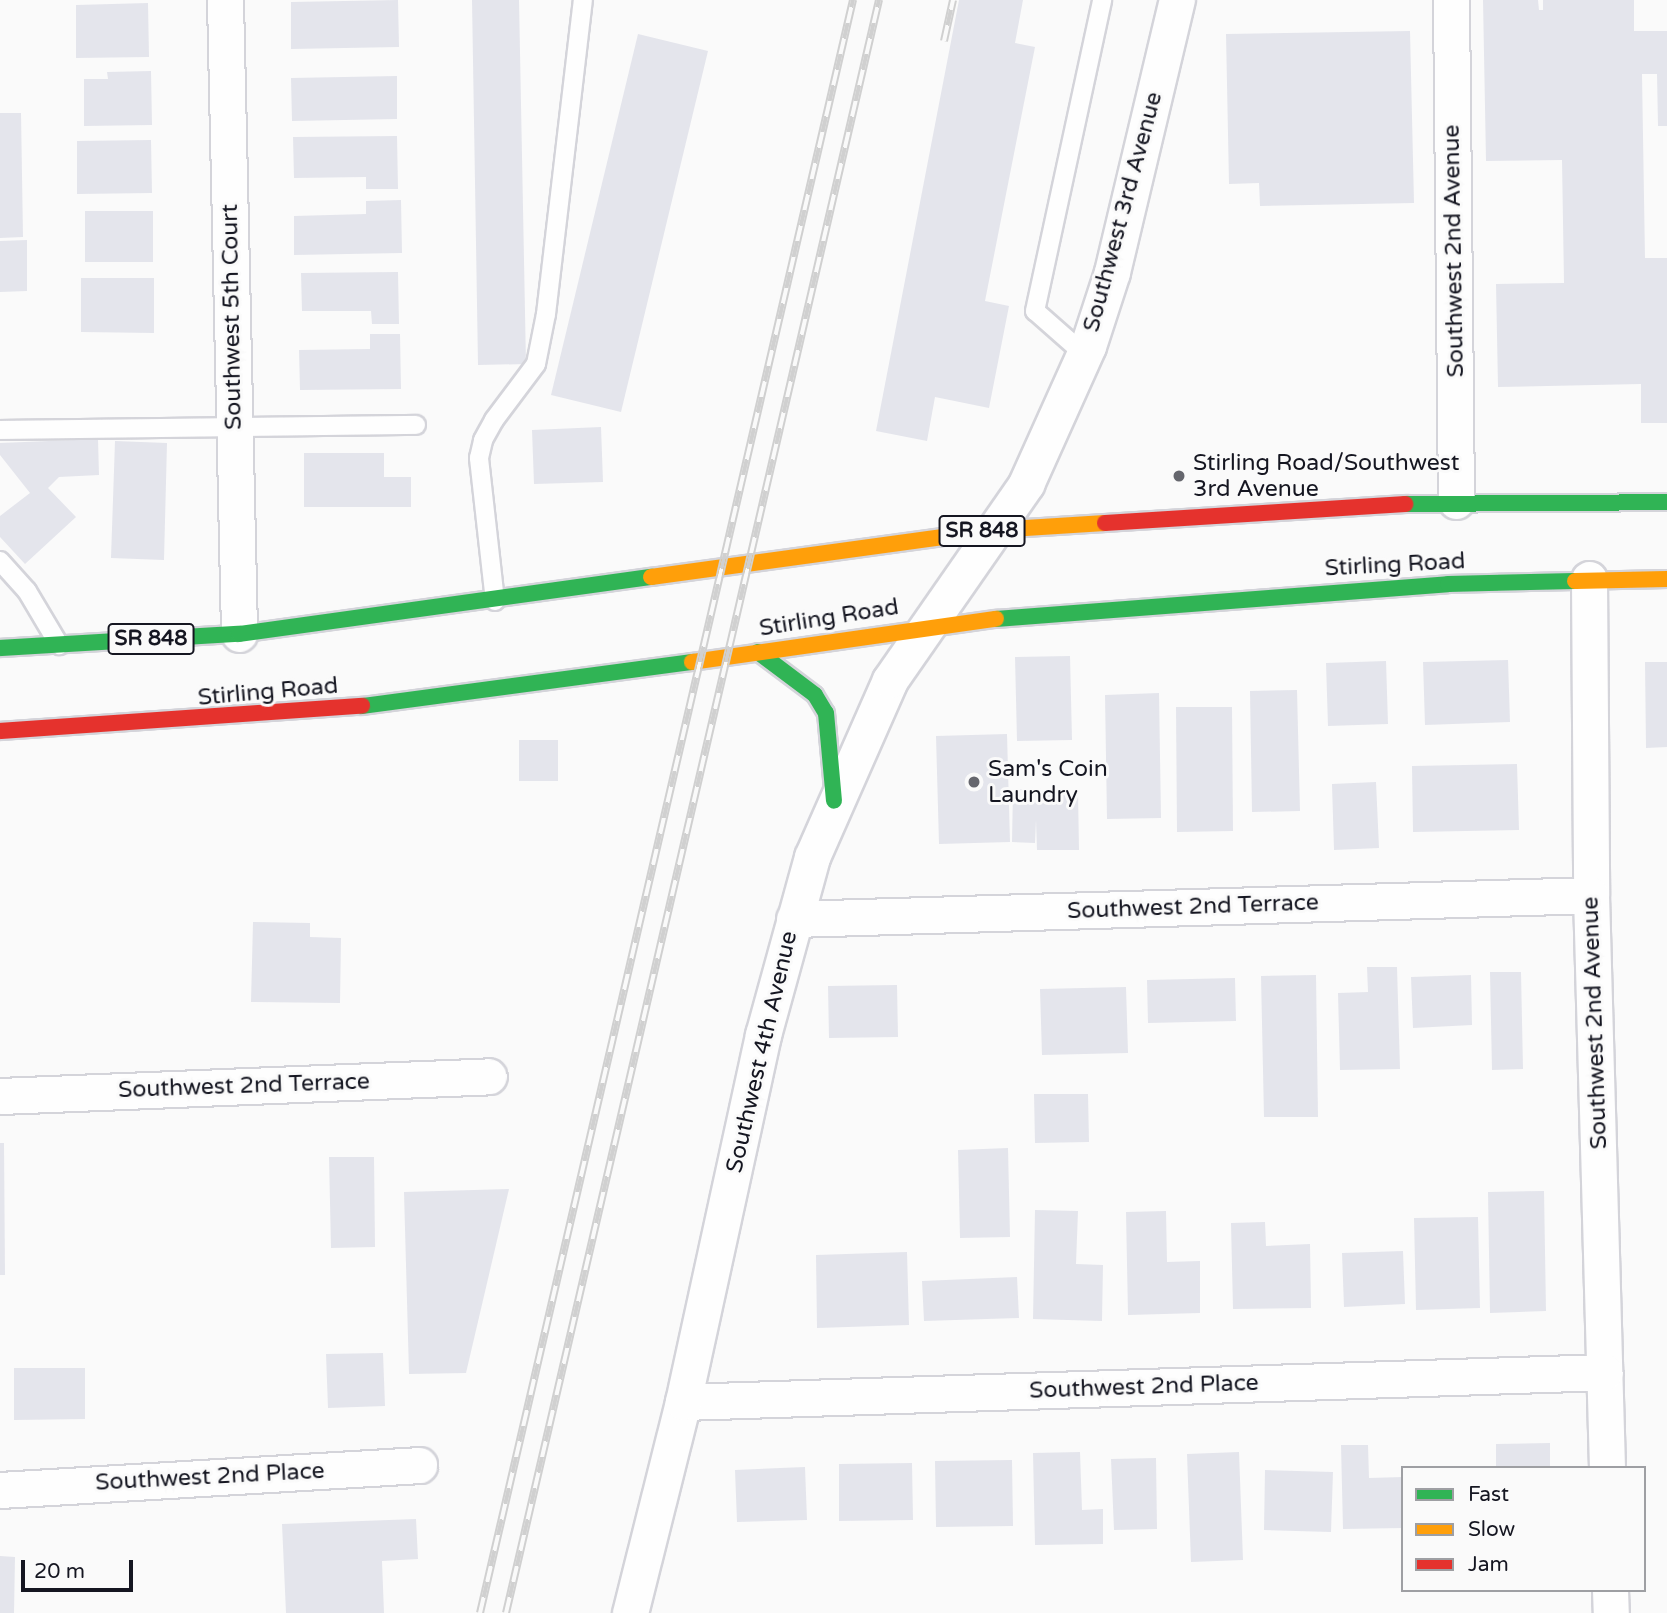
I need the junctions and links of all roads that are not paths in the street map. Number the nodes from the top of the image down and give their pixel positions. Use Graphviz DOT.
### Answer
graph roads {
  1 [pos="225,0"];
  2 [pos="583,0"];
  3 [pos="1102,0"];
  4 [pos="1177,0"];
  5 [pos="1451,0"];
  6 [pos="1084,354"];
  7 [pos="416,425"];
  8 [pos="234,428"];
  9 [pos="0,430"];
  10 [pos="1457,501"];
  11 [pos="1667,502"];
  12 [pos="994,530"];
  13 [pos="0,561"];
  14 [pos="1589,579"];
  15 [pos="1667,579"];
  16 [pos="495,601"];
  17 [pos="929,625"];
  18 [pos="239,634"];
  19 [pos="60,645"];
  20 [pos="0,648"];
  21 [pos="758,652"];
  22 [pos="0,731"];
  23 [pos="834,801"];
  24 [pos="1591,894"];
  25 [pos="794,919"];
  26 [pos="489,1076"];
  27 [pos="0,1096"];
  28 [pos="1605,1373"];
  29 [pos="684,1402"];
  30 [pos="419,1465"];
  31 [pos="1607,1466"];
  32 [pos="0,1490"];
  33 [pos="1610,1592"];
  34 [pos="630,1613"];
  35 [pos="1611,1613"];
  1 -- 8 [label="street, Southwest 5th Court"];
  2 -- 16 [label="lane"];
  3 -- 6 [label="lane"];
  4 -- 6 [label="street, Southwest 3rd Avenue"];
  5 -- 10 [label="street, Southwest 2nd Avenue"];
  6 -- 12 [label="street, Southwest 3rd Avenue"];
  7 -- 8 [label="lane"];
  8 -- 9 [label="lane"];
  8 -- 18 [label="street, Southwest 5th Court"];
  10 -- 11 [label="main road, SR 848"];
  10 -- 12 [label="main road, SR 848"];
  12 -- 16 [label="main road, SR 848"];
  12 -- 17 [label="street, Southwest 4th Avenue"];
  13 -- 19 [label="lane"];
  14 -- 15 [label="main road, Stirling Road"];
  14 -- 17 [label="main road, Stirling Road"];
  14 -- 24 [label="street, Southwest 2nd Avenue"];
  16 -- 18 [label="main road, SR 848"];
  17 -- 21 [label="main road, Stirling Road"];
  17 -- 23 [label="street, Southwest 4th Avenue"];
  18 -- 19 [label="main road, SR 848"];
  19 -- 20 [label="main road, SR 848"];
  21 -- 22 [label="main road, Stirling Road"];
  21 -- 23 [label="main road"];
  23 -- 25 [label="street, Southwest 4th Avenue"];
  24 -- 25 [label="street, Southwest 2nd Terrace"];
  24 -- 28 [label="street, Southwest 2nd Avenue"];
  25 -- 29 [label="street, Southwest 4th Avenue"];
  26 -- 27 [label="street, Southwest 2nd Terrace"];
  28 -- 29 [label="street, Southwest 2nd Place"];
  28 -- 31 [label="street, Southwest 2nd Avenue"];
  29 -- 34 [label="street, Southwest 4th Avenue"];
  30 -- 32 [label="street, Southwest 2nd Place"];
  33 -- 35 [label="street"];
}
